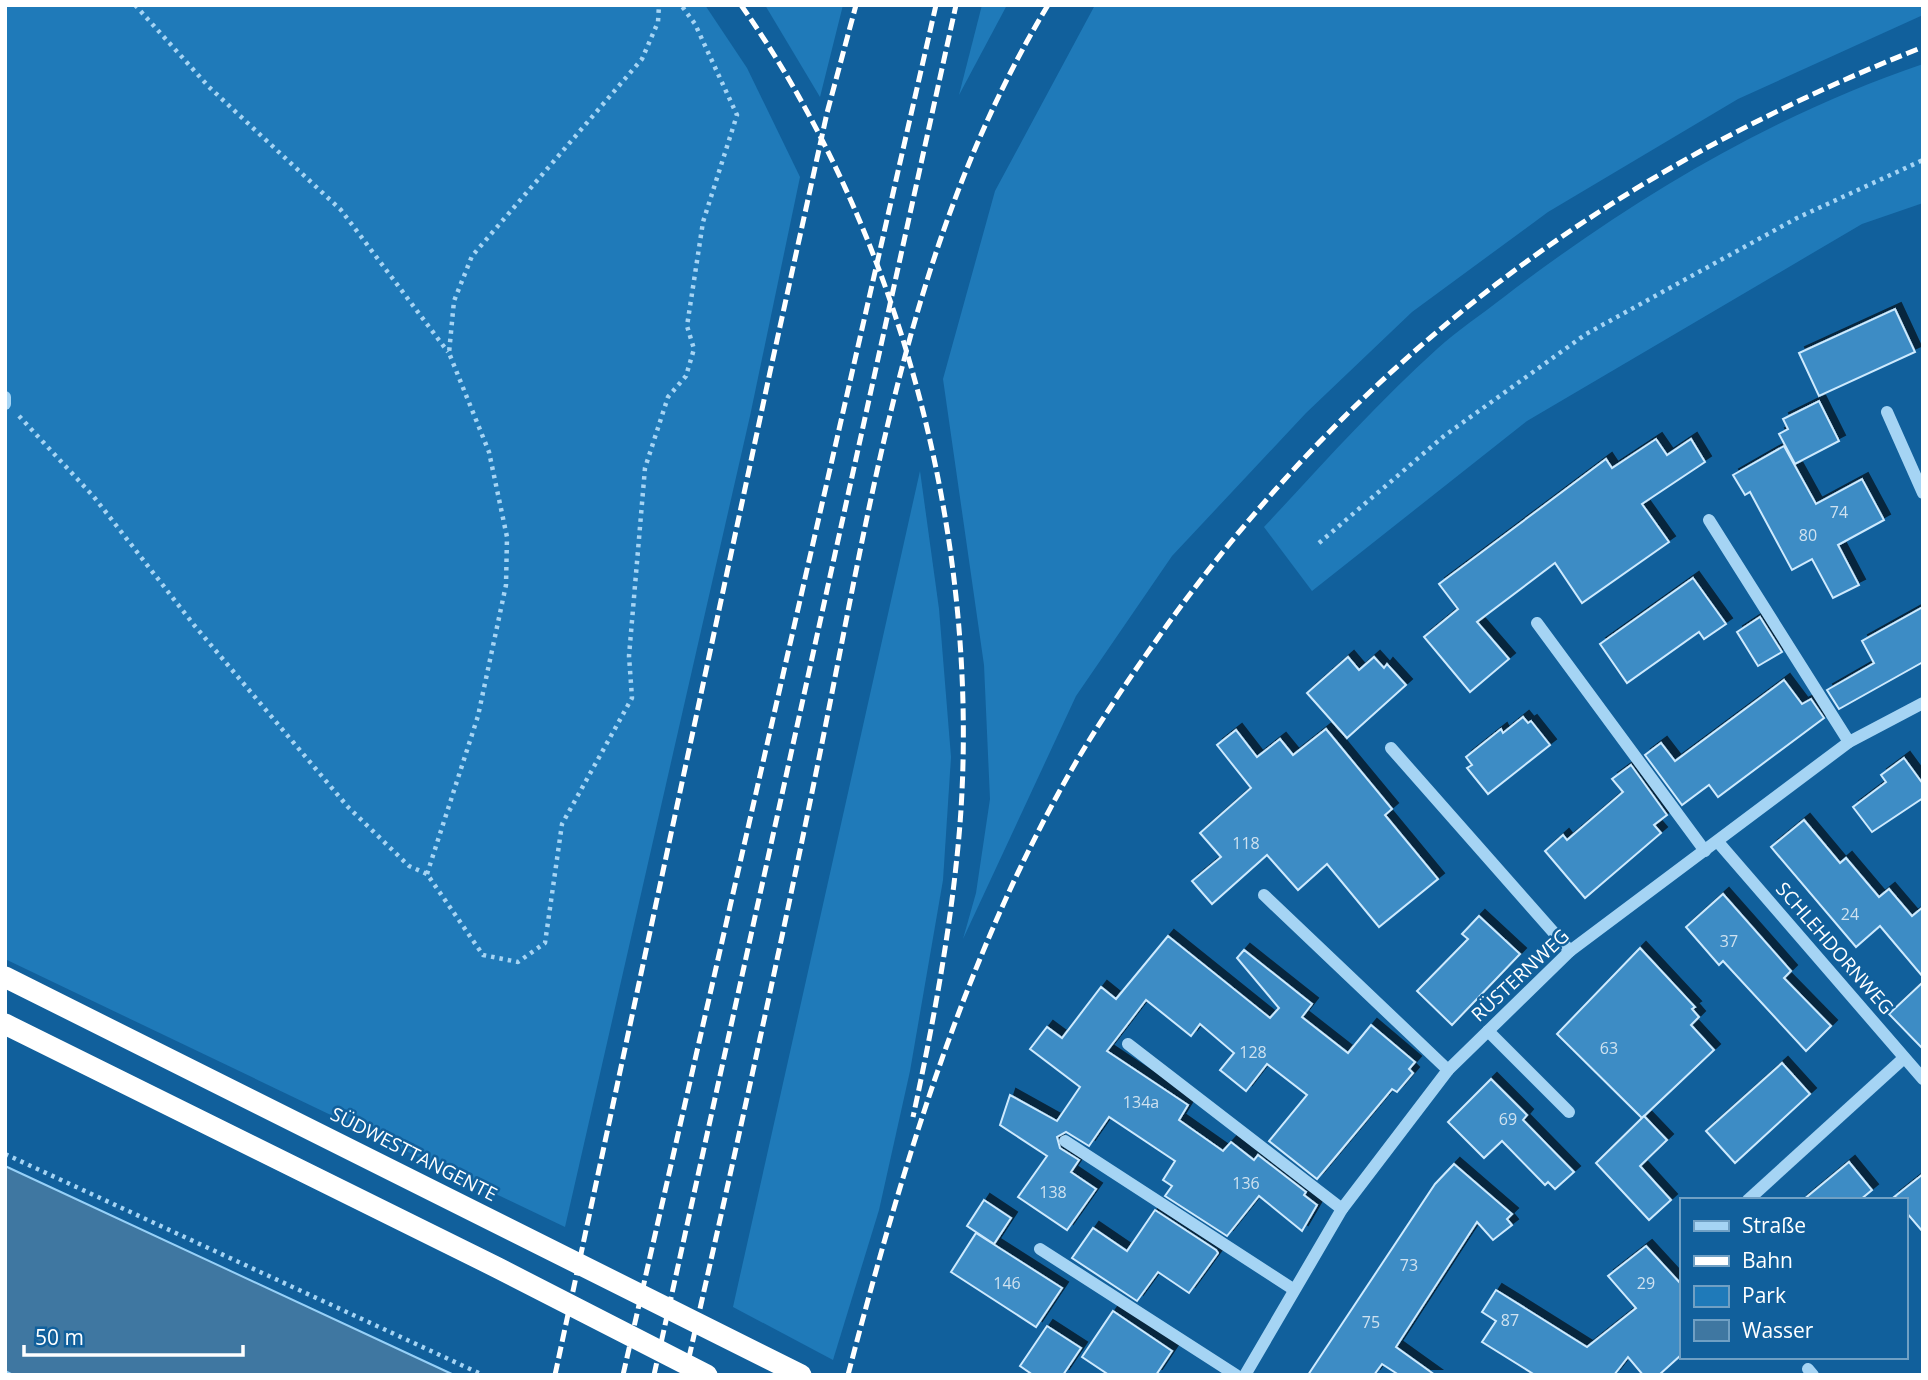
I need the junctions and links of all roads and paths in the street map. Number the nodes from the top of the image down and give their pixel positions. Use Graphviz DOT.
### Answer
graph roads {
  1 [pos="135,5"];
  2 [pos="659,5"];
  3 [pos="681,5"];
  4 [pos="1923,160"];
  5 [pos="449,353"];
  6 [pos="6,401"];
  7 [pos="1887,412"];
  8 [pos="1923,493"];
  9 [pos="1709,520"];
  10 [pos="1320,542"];
  11 [pos="1537,623"];
  12 [pos="1923,702"];
  13 [pos="1849,742"];
  14 [pos="1391,748"];
  15 [pos="1718,842"];
  16 [pos="1704,851"];
  17 [pos="427,874"];
  18 [pos="1264,895"];
  19 [pos="1570,951"];
  20 [pos="5,977"];
  21 [pos="5,1024"];
  22 [pos="1488,1031"];
  23 [pos="1128,1044"];
  24 [pos="1904,1058"];
  25 [pos="1448,1070"];
  26 [pos="1923,1079"];
  27 [pos="1569,1112"];
  28 [pos="1065,1141"];
  29 [pos="5,1154"];
  30 [pos="1750,1198"];
  31 [pos="1342,1209"];
  32 [pos="1040,1249"];
  33 [pos="1293,1289"];
  34 [pos="482,1375"];
  35 [pos="707,1375"];
  36 [pos="801,1375"];
  37 [pos="1236,1375"];
  38 [pos="1245,1375"];
  1 -- 5 [label="path"];
  2 -- 5 [label="path"];
  3 -- 17 [label="path"];
  4 -- 10 [label="path"];
  5 -- 17 [label="path"];
  6 -- 17 [label="path"];
  7 -- 8 [label="street"];
  9 -- 13 [label="street"];
  11 -- 16 [label="street"];
  12 -- 13 [label="street, RÜSTERNWEG"];
  13 -- 15 [label="street, RÜSTERNWEG"];
  14 -- 19 [label="street"];
  15 -- 16 [label="street, RÜSTERNWEG"];
  15 -- 24 [label="street, SCHLEHDORNWEG"];
  16 -- 19 [label="street, RÜSTERNWEG"];
  18 -- 25 [label="street"];
  19 -- 22 [label="street, RÜSTERNWEG"];
  20 -- 36 [label="highway, SÜDWESTTANGENTE"];
  21 -- 35 [label="highway"];
  22 -- 25 [label="street, RÜSTERNWEG"];
  22 -- 27 [label="street"];
  23 -- 31 [label="street"];
  24 -- 26 [label="street, SCHLEHDORNWEG"];
  24 -- 30 [label="street"];
  25 -- 31 [label="street, RÜSTERNWEG"];
  28 -- 33 [label="street"];
  29 -- 34 [label="path"];
  31 -- 33 [label="street, RÜSTERNWEG"];
  32 -- 37 [label="street"];
  33 -- 38 [label="street, RÜSTERNWEG"];
}
